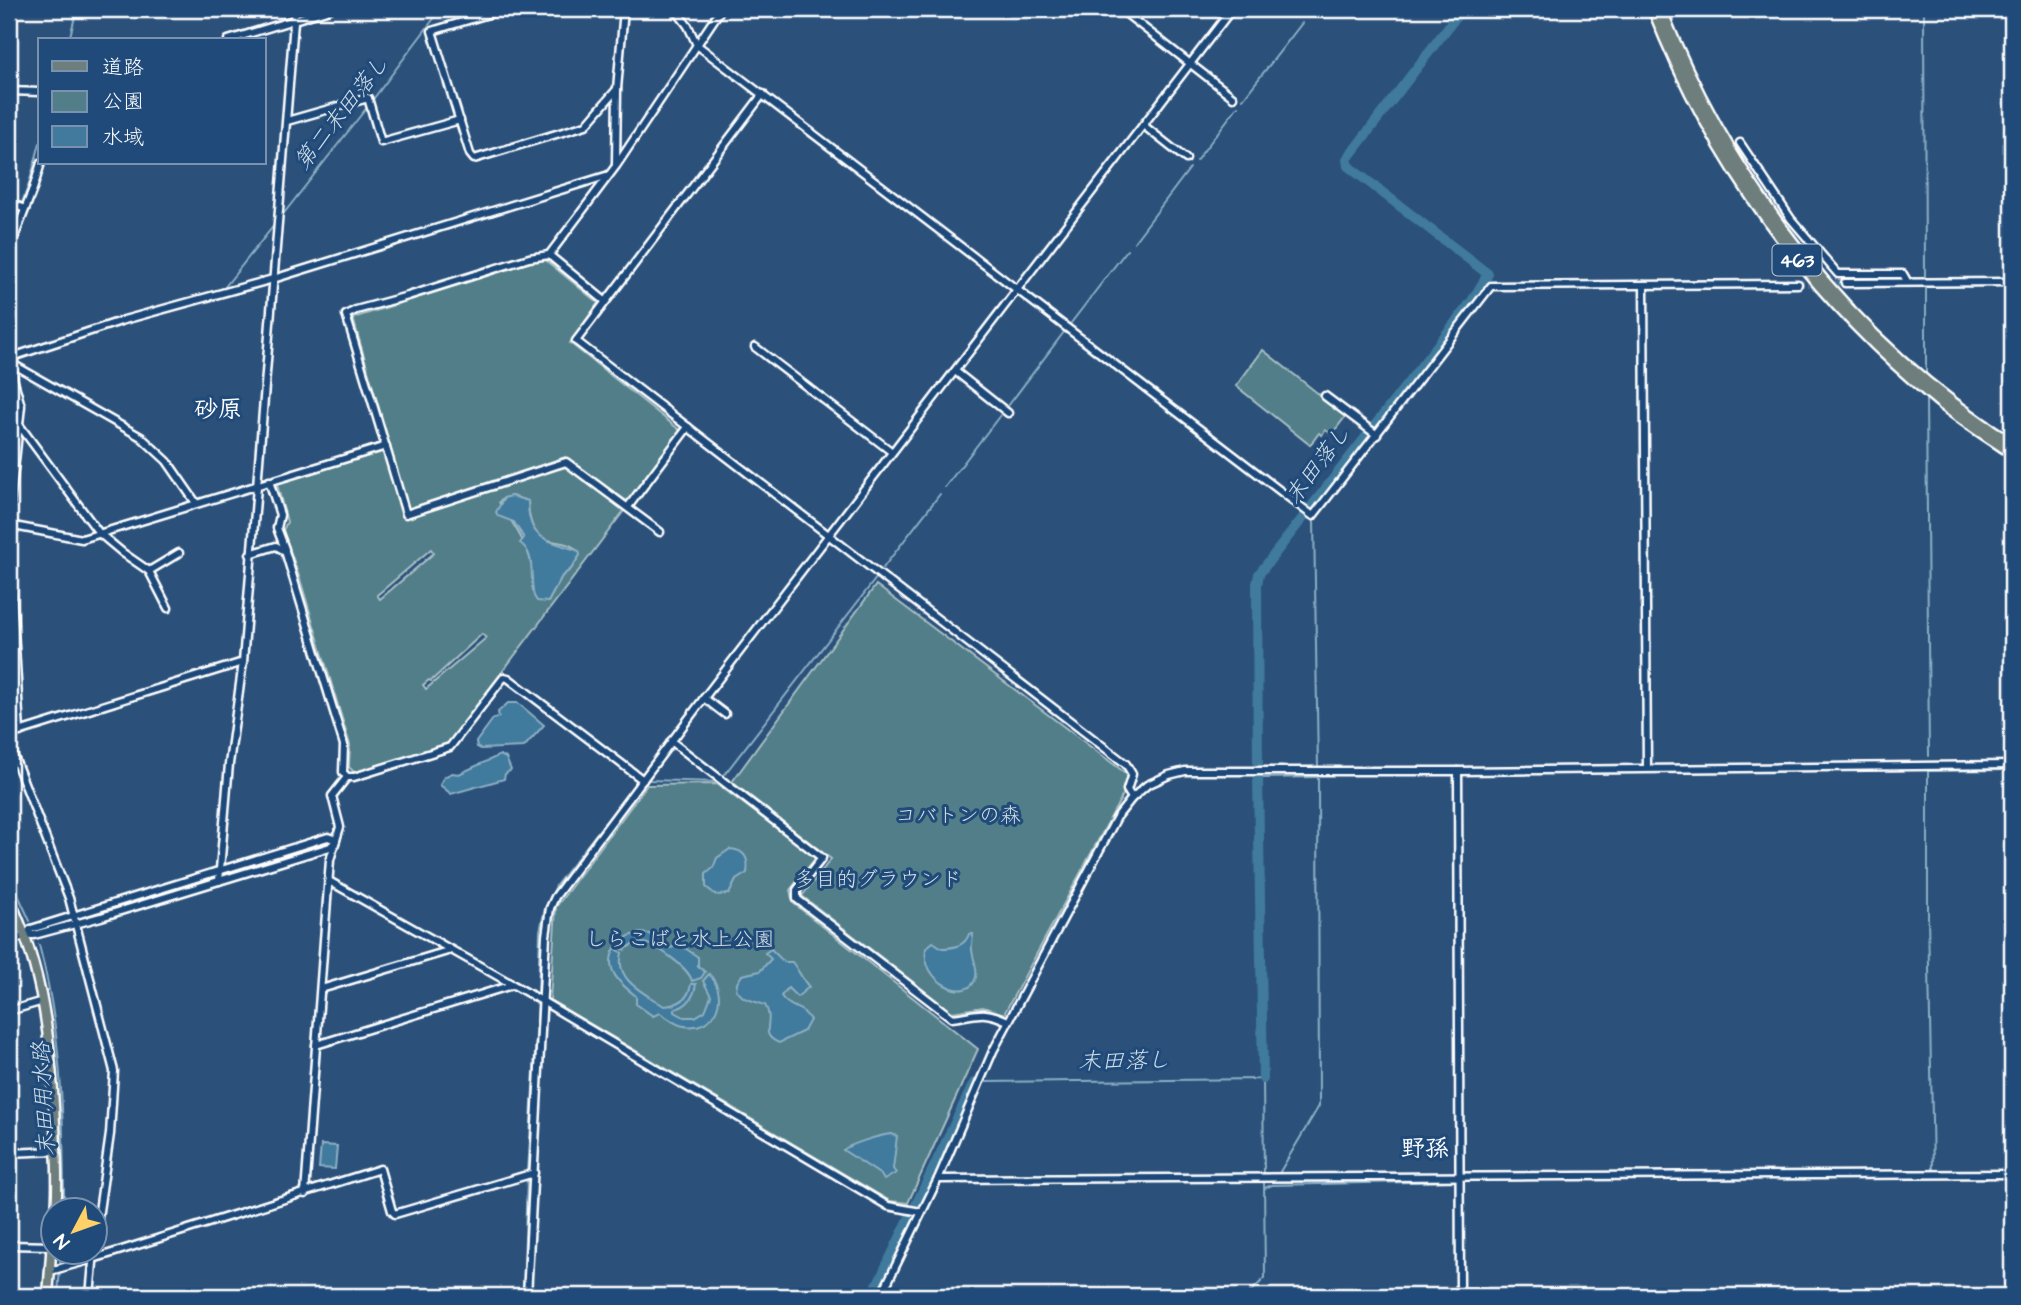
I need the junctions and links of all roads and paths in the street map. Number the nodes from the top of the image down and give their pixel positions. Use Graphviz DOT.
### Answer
graph roads {
  1 [pos="295,9"];
  2 [pos="330,9"];
  3 [pos="505,9"];
  4 [pos="624,9"];
  5 [pos="675,9"];
  6 [pos="712,9"];
  7 [pos="721,9"];
  8 [pos="1120,9"];
  9 [pos="1232,9"];
  10 [pos="1653,9"];
  11 [pos="1661,9"];
  12 [pos="294,20"];
  13 [pos="235,38"];
  14 [pos="697,45"];
  15 [pos="1190,63"];
  16 [pos="617,89"];
  17 [pos="9,91"];
  18 [pos="38,92"];
  19 [pos="763,94"];
  20 [pos="1233,97"];
  21 [pos="460,120"];
  22 [pos="287,121"];
  23 [pos="1143,125"];
  24 [pos="1740,143"];
  25 [pos="1186,159"];
  26 [pos="41,164"];
  27 [pos="616,166"];
  28 [pos="609,175"];
  29 [pos="9,195"];
  30 [pos="11,204"];
  31 [pos="26,209"];
  32 [pos="9,251"];
  33 [pos="548,256"];
  34 [pos="273,279"];
  35 [pos="1907,281"];
  36 [pos="2012,282"];
  37 [pos="1845,283"];
  38 [pos="1798,284"];
  39 [pos="1644,285"];
  40 [pos="1018,289"];
  41 [pos="606,301"];
  42 [pos="755,346"];
  43 [pos="9,361"];
  44 [pos="955,371"];
  45 [pos="1325,396"];
  46 [pos="1008,413"];
  47 [pos="20,426"];
  48 [pos="688,427"];
  49 [pos="1377,435"];
  50 [pos="2012,443"];
  51 [pos="386,446"];
  52 [pos="892,452"];
  53 [pos="2012,453"];
  54 [pos="269,481"];
  55 [pos="257,485"];
  56 [pos="197,503"];
  57 [pos="628,508"];
  58 [pos="9,516"];
  59 [pos="9,525"];
  60 [pos="99,533"];
  61 [pos="660,533"];
  62 [pos="829,534"];
  63 [pos="9,543"];
  64 [pos="285,551"];
  65 [pos="179,553"];
  66 [pos="250,554"];
  67 [pos="149,570"];
  68 [pos="167,608"];
  69 [pos="243,662"];
  70 [pos="704,698"];
  71 [pos="725,714"];
  72 [pos="20,732"];
  73 [pos="9,735"];
  74 [pos="671,741"];
  75 [pos="9,744"];
  76 [pos="2012,765"];
  77 [pos="1647,768"];
  78 [pos="1458,771"];
  79 [pos="347,777"];
  80 [pos="643,780"];
  81 [pos="1132,798"];
  82 [pos="336,840"];
  83 [pos="220,871"];
  84 [pos="219,881"];
  85 [pos="329,881"];
  86 [pos="9,898"];
  87 [pos="75,919"];
  88 [pos="26,935"];
  89 [pos="9,942"];
  90 [pos="451,950"];
  91 [pos="512,985"];
  92 [pos="321,989"];
  93 [pos="43,1000"];
  94 [pos="542,1001"];
  95 [pos="9,1011"];
  96 [pos="1008,1021"];
  97 [pos="316,1045"];
  98 [pos="56,1151"];
  99 [pos="9,1153"];
  100 [pos="534,1173"];
  101 [pos="2012,1174"];
  102 [pos="1460,1176"];
  103 [pos="938,1179"];
  104 [pos="305,1194"];
  105 [pos="56,1196"];
  106 [pos="101,1196"];
  107 [pos="921,1212"];
  108 [pos="9,1245"];
  109 [pos="38,1246"];
  110 [pos="108,1251"];
  111 [pos="56,1266"];
  112 [pos="65,1266"];
  113 [pos="92,1266"];
  114 [pos="57,1269"];
  115 [pos="48,1296"];
  116 [pos="90,1296"];
  117 [pos="527,1296"];
  118 [pos="881,1296"];
  119 [pos="1460,1296"];
  1 -- 12 [label="street"];
  2 -- 12 [label="street"];
  3 -- 21 [label="street"];
  4 -- 16 [label="street"];
  5 -- 14 [label="street"];
  6 -- 7 [label="street"];
  7 -- 14 [label="street"];
  8 -- 15 [label="street"];
  9 -- 15 [label="street"];
  10 -- 53 [label="highway, 463"];
  11 -- 50 [label="highway, 463"];
  12 -- 13 [label="street"];
  12 -- 22 [label="street"];
  14 -- 19 [label="street"];
  14 -- 27 [label="street"];
  15 -- 20 [label="street"];
  15 -- 23 [label="street"];
  16 -- 21 [label="street"];
  16 -- 27 [label="street"];
  17 -- 18 [label="street"];
  19 -- 40 [label="street"];
  19 -- 41 [label="street"];
  21 -- 22 [label="street"];
  22 -- 34 [label="street"];
  23 -- 25 [label="street"];
  23 -- 40 [label="street"];
  24 -- 35 [label="street"];
  26 -- 31 [label="street"];
  27 -- 28 [label="street"];
  28 -- 33 [label="street"];
  28 -- 34 [label="street"];
  29 -- 30 [label="street"];
  30 -- 31 [label="street"];
  31 -- 32 [label="street"];
  33 -- 41 [label="street"];
  33 -- 51 [label="street"];
  34 -- 43 [label="street"];
  34 -- 55 [label="street"];
  35 -- 36 [label="street"];
  35 -- 37 [label="street"];
  38 -- 39 [label="street"];
  39 -- 49 [label="street"];
  39 -- 77 [label="street"];
  40 -- 44 [label="street"];
  40 -- 49 [label="street"];
  41 -- 48 [label="street"];
  42 -- 52 [label="street"];
  43 -- 47 [label="street"];
  43 -- 56 [label="street"];
  44 -- 46 [label="street"];
  44 -- 52 [label="street"];
  45 -- 49 [label="street"];
  47 -- 58 [label="street"];
  47 -- 60 [label="street"];
  48 -- 57 [label="street"];
  48 -- 62 [label="street"];
  51 -- 54 [label="street"];
  51 -- 57 [label="street"];
  52 -- 62 [label="street"];
  54 -- 55 [label="street"];
  54 -- 64 [label="street"];
  55 -- 56 [label="street"];
  55 -- 66 [label="street"];
  56 -- 60 [label="street"];
  57 -- 61 [label="street"];
  59 -- 60 [label="street"];
  60 -- 67 [label="street"];
  62 -- 70 [label="street"];
  62 -- 81 [label="street"];
  63 -- 72 [label="street"];
  64 -- 66 [label="street"];
  64 -- 79 [label="street"];
  65 -- 67 [label="street"];
  66 -- 69 [label="street"];
  67 -- 68 [label="street"];
  69 -- 72 [label="street"];
  69 -- 83 [label="street"];
  70 -- 71 [label="street"];
  70 -- 74 [label="street"];
  72 -- 73 [label="street"];
  74 -- 80 [label="street"];
  74 -- 96 [label="street"];
  75 -- 87 [label="street"];
  76 -- 77 [label="street"];
  77 -- 78 [label="street"];
  78 -- 81 [label="street"];
  78 -- 102 [label="street"];
  79 -- 80 [label="street"];
  79 -- 82 [label="street"];
  80 -- 94 [label="street"];
  81 -- 96 [label="street"];
  82 -- 83 [label="street"];
  82 -- 84 [label="street"];
  82 -- 85 [label="street"];
  83 -- 84 [label="street"];
  83 -- 87 [label="street"];
  84 -- 87 [label="street"];
  85 -- 90 [label="street"];
  85 -- 92 [label="street"];
  86 -- 88 [label="main road"];
  87 -- 88 [label="street"];
  87 -- 106 [label="street"];
  88 -- 89 [label="street"];
  88 -- 93 [label="main road"];
  90 -- 91 [label="street"];
  90 -- 92 [label="street"];
  91 -- 94 [label="street"];
  91 -- 97 [label="street"];
  92 -- 97 [label="street"];
  93 -- 95 [label="street"];
  93 -- 98 [label="main road"];
  94 -- 100 [label="street"];
  94 -- 107 [label="street"];
  96 -- 103 [label="street"];
  97 -- 104 [label="street"];
  98 -- 99 [label="street"];
  98 -- 105 [label="main road"];
  100 -- 104 [label="street"];
  100 -- 117 [label="street"];
  101 -- 102 [label="street"];
  102 -- 103 [label="street"];
  102 -- 119 [label="street"];
  103 -- 107 [label="street"];
  104 -- 110 [label="street"];
  107 -- 118 [label="street"];
  108 -- 109 [label="street"];
  111 -- 114 [label="main road"];
  112 -- 114 [label="street"];
  113 -- 116 [label="street"];
  114 -- 115 [label="main road"];
}
